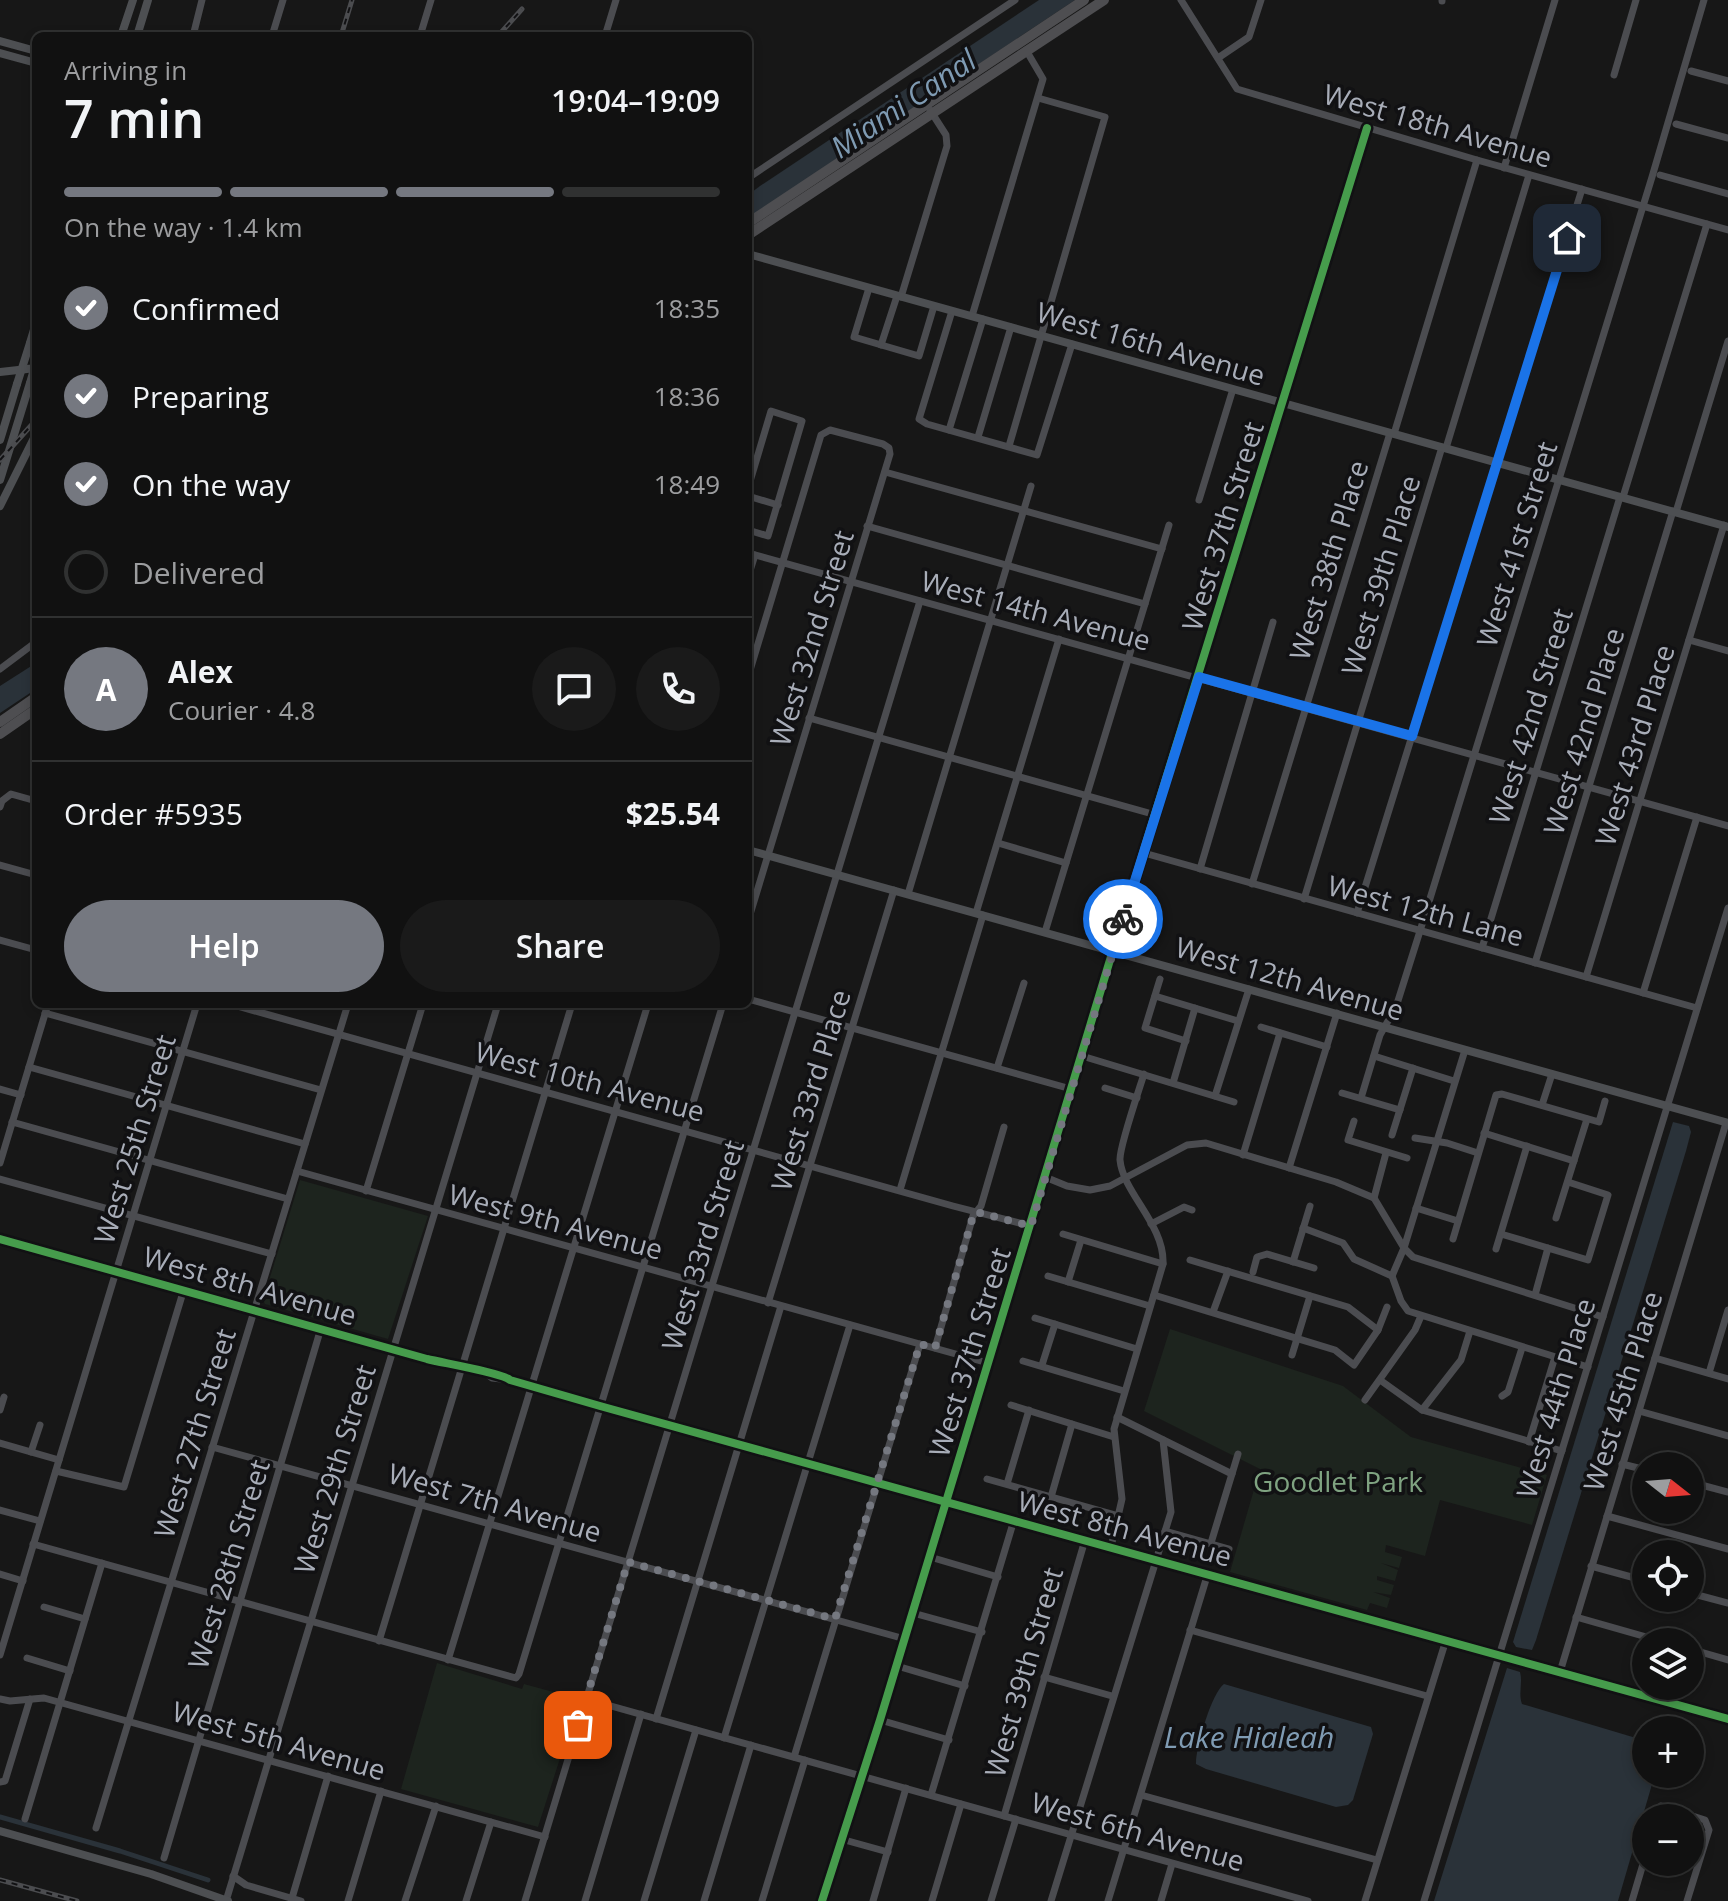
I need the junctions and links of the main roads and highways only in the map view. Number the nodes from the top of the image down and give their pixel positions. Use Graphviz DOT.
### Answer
graph roads {
  1 [pos="133,0"];
  2 [pos="148,0"];
  3 [pos="1084,0"];
  4 [pos="1104,0"];
  5 [pos="122,32"];
  6 [pos="138,32"];
  7 [pos="0,41"];
  8 [pos="1024,46"];
  9 [pos="32,52"];
  10 [pos="1,53"];
  11 [pos="32,53"];
  12 [pos="32,62"];
  13 [pos="929,108"];
  14 [pos="752,220"];
  15 [pos="752,232"];
  16 [pos="752,255"];
  17 [pos="32,336"];
  18 [pos="32,366"];
  19 [pos="0,372"];
  20 [pos="32,377"];
  21 [pos="0,440"];
  22 [pos="32,442"];
  23 [pos="0,480"];
  24 [pos="0,506"];
  25 [pos="1726,526"];
  26 [pos="32,700"];
  27 [pos="32,712"];
  28 [pos="0,722"];
  29 [pos="0,734"];
  30 [pos="752,851"];
  31 [pos="1727,1123"];
  32 [pos="0,1831"];
  33 [pos="227,1901"];
  1 -- 5 [label="main road"];
  2 -- 6 [label="main road"];
  3 -- 8 [label="highway"];
  4 -- 8 [label="highway"];
  7 -- 9 [label="main road"];
  8 -- 13 [label="highway"];
  10 -- 11 [label="main road"];
  10 -- 12 [label="main road"];
  13 -- 14 [label="highway"];
  13 -- 15 [label="highway"];
  16 -- 25 [label="main road, West 16th Avenue"];
  17 -- 21 [label="main road, bridge"];
  18 -- 19 [label="main road"];
  20 -- 23 [label="main road, bridge"];
  22 -- 24 [label="main road"];
  26 -- 28 [label="highway"];
  27 -- 29 [label="highway"];
  30 -- 31 [label="main road, West 12th Avenue"];
  32 -- 33 [label="main road"];
}
